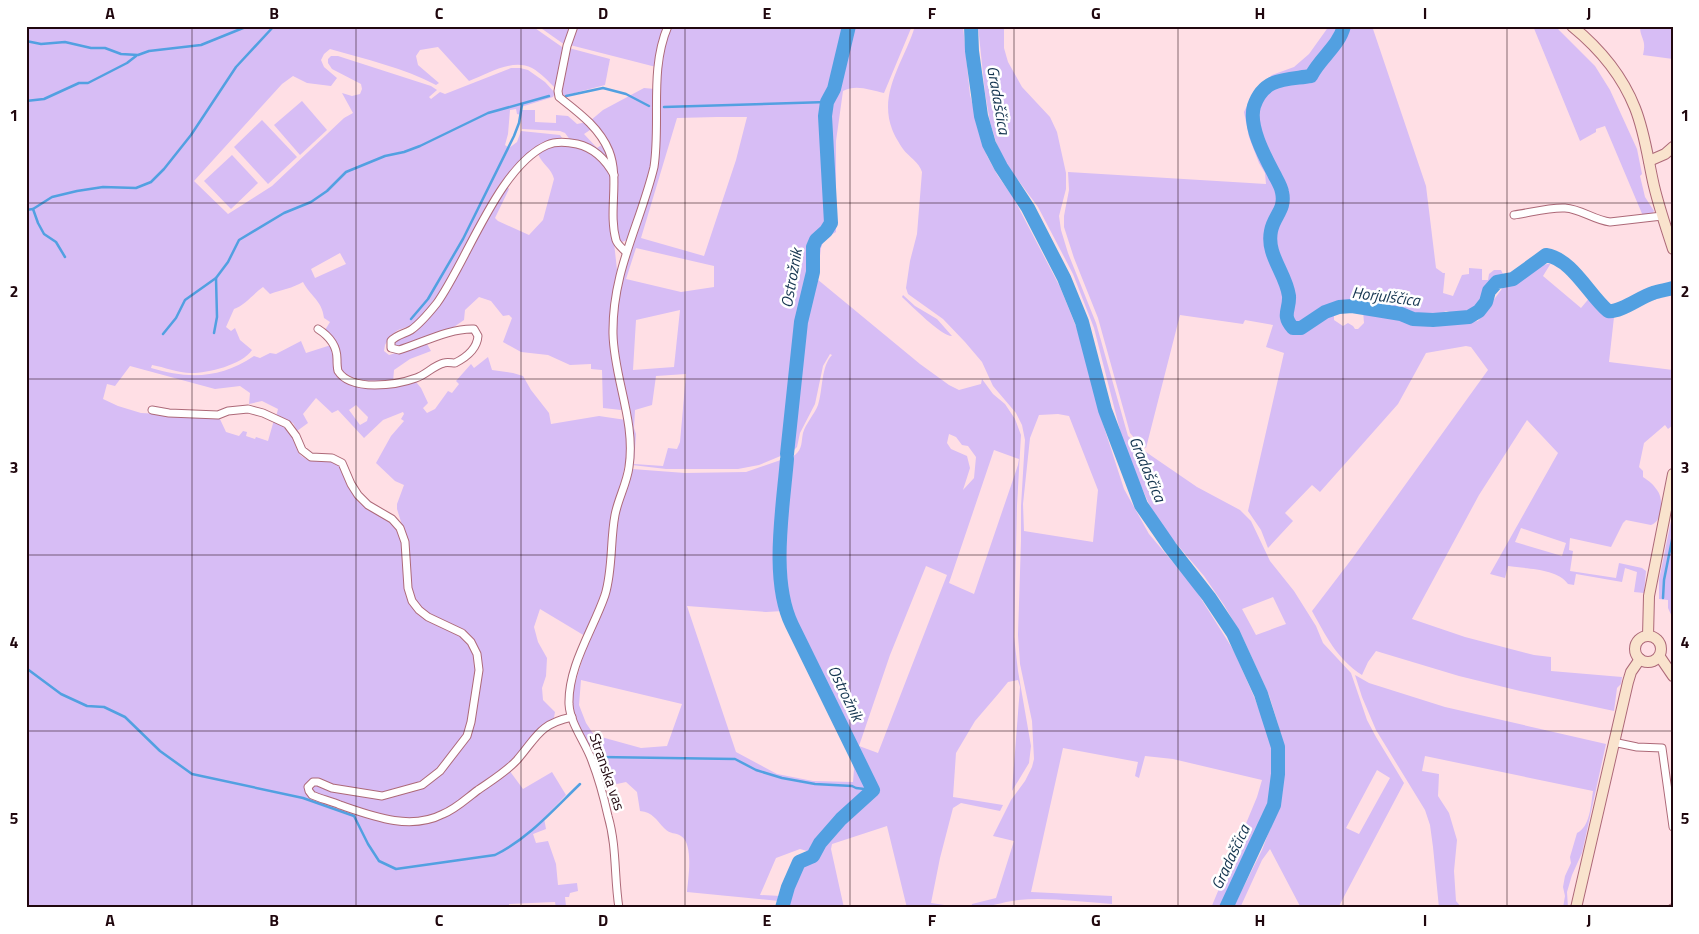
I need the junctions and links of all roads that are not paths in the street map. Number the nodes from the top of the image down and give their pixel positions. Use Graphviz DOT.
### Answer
graph roads {
  1 [pos="574,26"];
  2 [pos="668,26"];
  3 [pos="1572,26"];
  4 [pos="1673,147"];
  5 [pos="1649,161"];
  6 [pos="614,175"];
  7 [pos="1514,215"];
  8 [pos="1662,216"];
  9 [pos="1673,249"];
  10 [pos="626,252"];
  11 [pos="318,329"];
  12 [pos="152,410"];
  13 [pos="1673,474"];
  14 [pos="1648,636"];
  15 [pos="1660,656"];
  16 [pos="1640,659"];
  17 [pos="1673,676"];
  18 [pos="572,718"];
  19 [pos="1613,742"];
  20 [pos="1673,827"];
  21 [pos="619,908"];
  22 [pos="1576,908"];
  1 -- 6 [label="street"];
  2 -- 10 [label="street, Stranska vas"];
  3 -- 5 [label="street"];
  4 -- 5 [label="street"];
  5 -- 8 [label="street"];
  6 -- 10 [label="street"];
  6 -- 11 [label="street"];
  7 -- 8 [label="street"];
  8 -- 9 [label="street"];
  10 -- 18 [label="street, Stranska vas"];
  12 -- 18 [label="street"];
  13 -- 14 [label="street"];
  14 -- 15 [label="street"];
  14 -- 16 [label="street"];
  15 -- 16 [label="street"];
  15 -- 17 [label="street"];
  16 -- 19 [label="street"];
  18 -- 21 [label="street, Stranska vas"];
  19 -- 20 [label="street"];
  19 -- 22 [label="street"];
}
